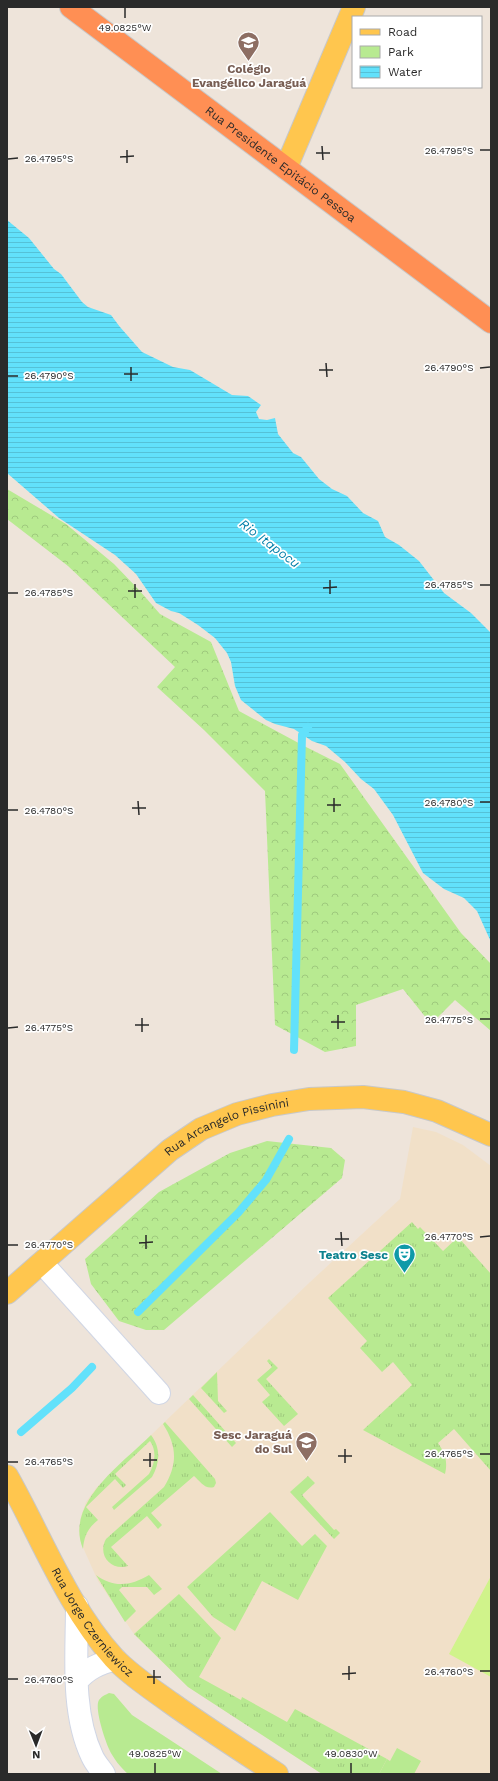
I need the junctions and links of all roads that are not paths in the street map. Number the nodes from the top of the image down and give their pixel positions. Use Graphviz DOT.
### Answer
graph roads {
  1 [pos="71,7"];
  2 [pos="354,7"];
  3 [pos="286,168"];
  4 [pos="491,322"];
  5 [pos="491,1135"];
  6 [pos="42,1263"];
  7 [pos="7,1292"];
  8 [pos="159,1394"];
  9 [pos="7,1476"];
  10 [pos="77,1606"];
  11 [pos="115,1659"];
  12 [pos="77,1681"];
  13 [pos="104,1774"];
  14 [pos="277,1774"];
  1 -- 3 [label="highway, Rua Presidente Epitácio Pessoa"];
  2 -- 3 [label="main road"];
  3 -- 4 [label="highway, Rua Presidente Epitácio Pessoa"];
  5 -- 6 [label="main road, Rua Arcangelo Pissinini"];
  6 -- 7 [label="main road, Rua Arcangelo Pissinini"];
  6 -- 8 [label="street"];
  9 -- 10 [label="main road, Rua Jorge Czerniewicz"];
  10 -- 11 [label="main road, Rua Jorge Czerniewicz"];
  10 -- 12 [label="street"];
  11 -- 12 [label="street"];
  11 -- 14 [label="main road, Rua Jorge Czerniewicz"];
  12 -- 13 [label="street"];
}
